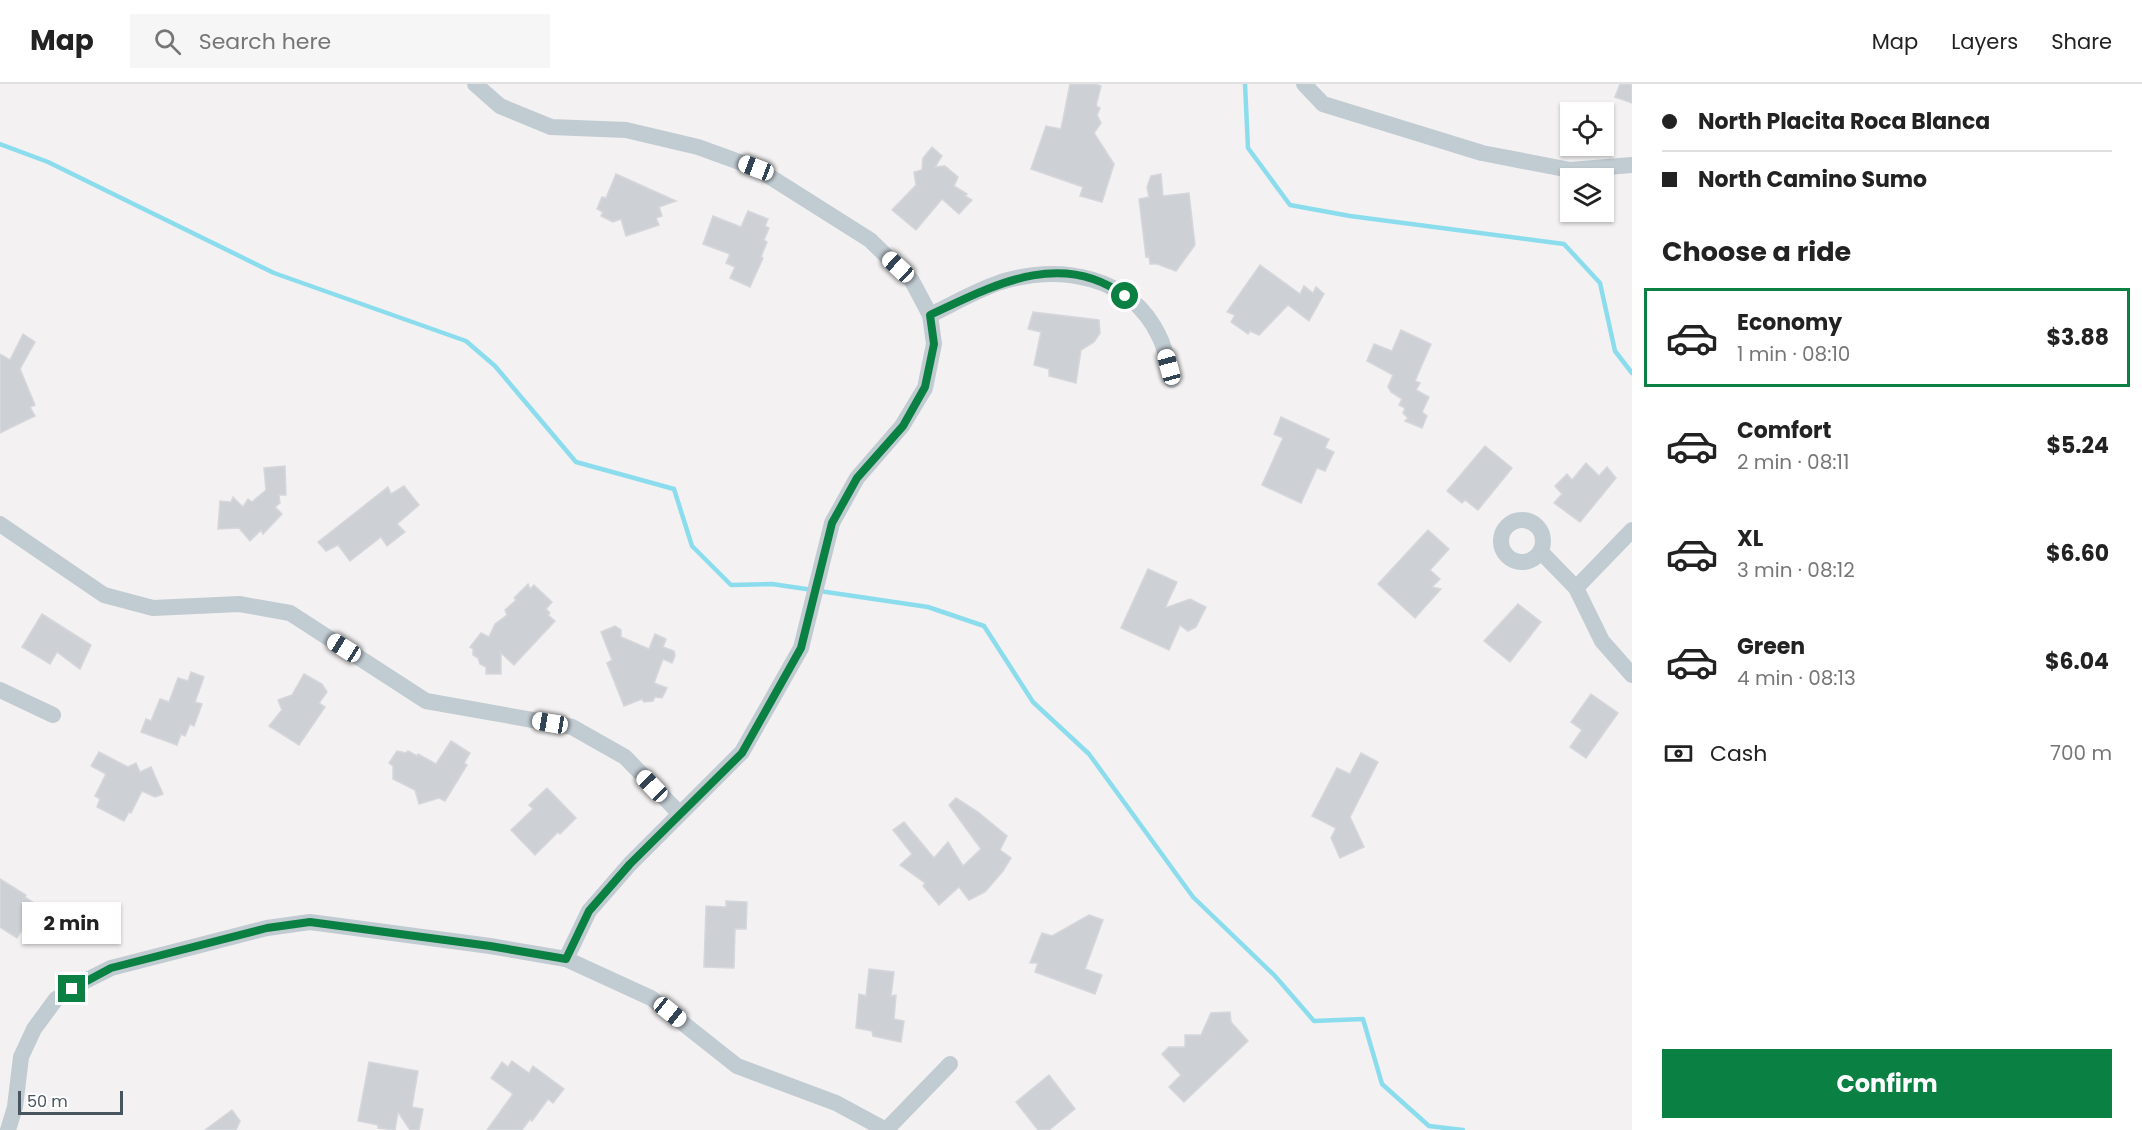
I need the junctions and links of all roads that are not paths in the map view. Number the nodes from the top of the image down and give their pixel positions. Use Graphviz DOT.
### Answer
graph roads {
  1 [pos="474,84"];
  2 [pos="1304,84"];
  3 [pos="1632,165"];
  4 [pos="930,315"];
  5 [pos="1172,380"];
  6 [pos="0,524"];
  7 [pos="1632,530"];
  8 [pos="1540,552"];
  9 [pos="1576,588"];
  10 [pos="1632,675"];
  11 [pos="0,690"];
  12 [pos="53,715"];
  13 [pos="680,814"];
  14 [pos="566,959"];
  15 [pos="950,1064"];
  16 [pos="8,1130"];
  17 [pos="886,1130"];
  1 -- 4 [label="street"];
  2 -- 3 [label="street"];
  4 -- 5 [label="street"];
  4 -- 13 [label="street"];
  6 -- 13 [label="street"];
  7 -- 9 [label="street"];
  8 -- 9 [label="street"];
  9 -- 10 [label="street"];
  11 -- 12 [label="street"];
  13 -- 14 [label="street"];
  14 -- 16 [label="street"];
  14 -- 17 [label="street"];
  15 -- 17 [label="street"];
}
